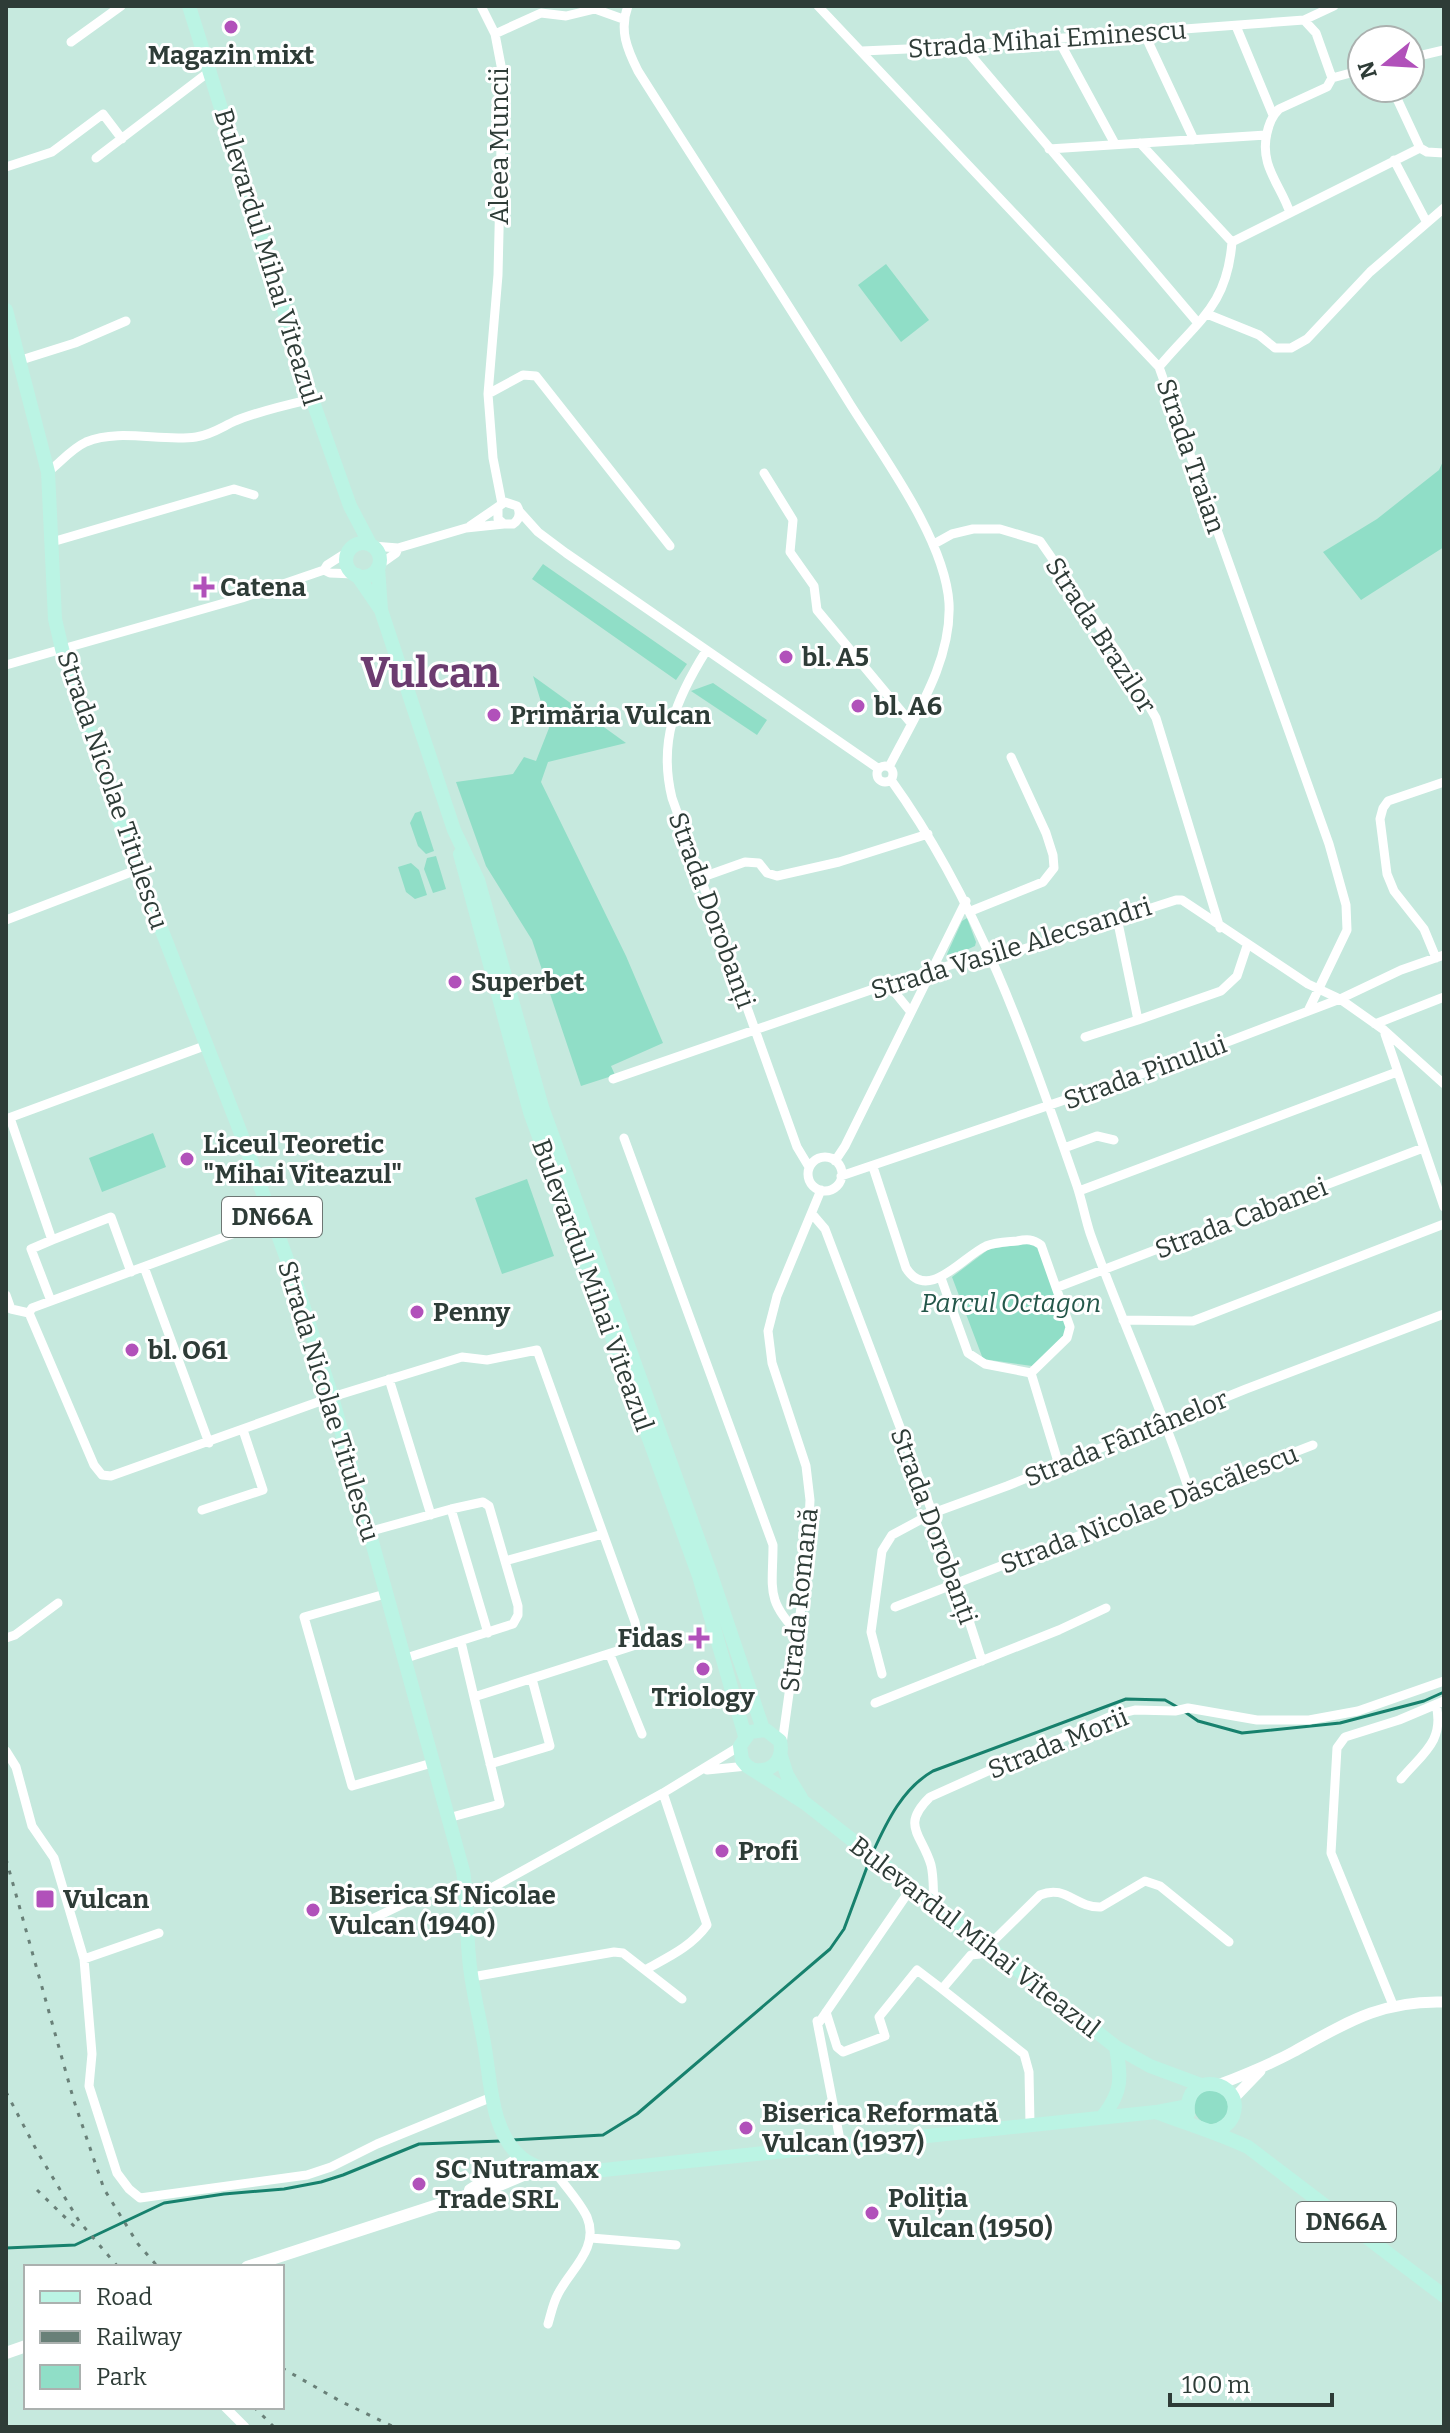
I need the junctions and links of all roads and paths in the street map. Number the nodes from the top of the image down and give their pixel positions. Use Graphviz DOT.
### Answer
graph roads {
  1 [pos="121,6"];
  2 [pos="189,6"];
  3 [pos="481,6"];
  4 [pos="531,6"];
  5 [pos="628,6"];
  6 [pos="818,6"];
  7 [pos="1334,6"];
  8 [pos="541,13"];
  9 [pos="623,19"];
  10 [pos="1304,20"];
  11 [pos="1236,26"];
  12 [pos="1144,33"];
  13 [pos="495,34"];
  14 [pos="1058,39"];
  15 [pos="71,42"];
  16 [pos="963,46"];
  17 [pos="862,51"];
  18 [pos="210,71"];
  19 [pos="1346,74"];
  20 [pos="1332,78"];
  21 [pos="1399,104"];
  22 [pos="1273,115"];
  23 [pos="1266,135"];
  24 [pos="122,139"];
  25 [pos="1194,140"];
  26 [pos="1140,143"];
  27 [pos="1115,144"];
  28 [pos="1420,148"];
  29 [pos="1049,149"];
  30 [pos="1444,153"];
  31 [pos="96,158"];
  32 [pos="1394,160"];
  33 [pos="6,167"];
  34 [pos="1444,208"];
  35 [pos="1290,213"];
  36 [pos="1426,221"];
  37 [pos="1232,242"];
  38 [pos="6,310"];
  39 [pos="1207,314"];
  40 [pos="126,321"];
  41 [pos="1198,323"];
  42 [pos="18,361"];
  43 [pos="1159,367"];
  44 [pos="488,394"];
  45 [pos="312,399"];
  46 [pos="48,472"];
  47 [pos="764,473"];
  48 [pos="497,476"];
  49 [pos="254,495"];
  50 [pos="513,503"];
  51 [pos="350,506"];
  52 [pos="500,506"];
  53 [pos="520,512"];
  54 [pos="507,524"];
  55 [pos="466,528"];
  56 [pos="538,532"];
  57 [pos="52,542"];
  58 [pos="934,544"];
  59 [pos="372,545"];
  60 [pos="670,546"];
  61 [pos="398,548"];
  62 [pos="350,550"];
  63 [pos="379,566"];
  64 [pos="324,570"];
  65 [pos="355,574"];
  66 [pos="381,610"];
  67 [pos="62,649"];
  68 [pos="706,651"];
  69 [pos="6,665"];
  70 [pos="911,723"];
  71 [pos="1011,757"];
  72 [pos="884,768"];
  73 [pos="891,780"];
  74 [pos="1444,782"];
  75 [pos="454,830"];
  76 [pos="928,834"];
  77 [pos="139,869"];
  78 [pos="700,878"];
  79 [pos="969,906"];
  80 [pos="1117,918"];
  81 [pos="6,920"];
  82 [pos="1220,928"];
  83 [pos="1247,946"];
  84 [pos="990,953"];
  85 [pos="1440,957"];
  86 [pos="932,971"];
  87 [pos="888,984"];
  88 [pos="1318,990"];
  89 [pos="1444,997"];
  90 [pos="1340,999"];
  91 [pos="910,1011"];
  92 [pos="1308,1011"];
  93 [pos="1138,1020"];
  94 [pos="1379,1027"];
  95 [pos="754,1030"];
  96 [pos="1085,1037"];
  97 [pos="207,1045"];
  98 [pos="1397,1072"];
  99 [pos="613,1079"];
  100 [pos="1444,1084"];
  101 [pos="1049,1106"];
  102 [pos="8,1119"];
  103 [pos="624,1138"];
  104 [pos="1114,1140"];
  105 [pos="1064,1148"];
  106 [pos="1423,1148"];
  107 [pos="835,1161"];
  108 [pos="809,1167"];
  109 [pos="873,1167"];
  110 [pos="841,1176"];
  111 [pos="821,1190"];
  112 [pos="1079,1191"];
  113 [pos="1444,1207"];
  114 [pos="813,1215"];
  115 [pos="273,1219"];
  116 [pos="1444,1224"];
  117 [pos="52,1240"];
  118 [pos="144,1267"];
  119 [pos="1104,1270"];
  120 [pos="131,1272"];
  121 [pos="941,1278"];
  122 [pos="1058,1287"];
  123 [pos="6,1295"];
  124 [pos="51,1301"];
  125 [pos="29,1313"];
  126 [pos="1444,1314"];
  127 [pos="1123,1320"];
  128 [pos="1031,1373"];
  129 [pos="389,1379"];
  130 [pos="332,1397"];
  131 [pos="1164,1422"];
  132 [pos="243,1430"];
  133 [pos="209,1443"];
  134 [pos="1313,1445"];
  135 [pos="1059,1465"];
  136 [pos="1190,1493"];
  137 [pos="451,1509"];
  138 [pos="202,1510"];
  139 [pos="933,1513"];
  140 [pos="431,1515"];
  141 [pos="368,1532"];
  142 [pos="603,1534"];
  143 [pos="505,1561"];
  144 [pos="956,1584"];
  145 [pos="385,1594"];
  146 [pos="58,1603"];
  147 [pos="895,1607"];
  148 [pos="1106,1608"];
  149 [pos="488,1633"];
  150 [pos="799,1634"];
  151 [pos="6,1638"];
  152 [pos="461,1642"];
  153 [pos="610,1655"];
  154 [pos="403,1659"];
  155 [pos="982,1661"];
  156 [pos="882,1674"];
  157 [pos="532,1679"];
  158 [pos="1444,1681"];
  159 [pos="474,1697"];
  160 [pos="875,1703"];
  161 [pos="1440,1703"];
  162 [pos="787,1716"];
  163 [pos="1359,1720"];
  164 [pos="766,1730"];
  165 [pos="642,1734"];
  166 [pos="742,1741"];
  167 [pos="6,1751"];
  168 [pos="781,1752"];
  169 [pos="432,1763"];
  170 [pos="490,1764"];
  171 [pos="751,1768"];
  172 [pos="703,1770"];
  173 [pos="1401,1779"];
  174 [pos="663,1793"];
  175 [pos="805,1803"];
  176 [pos="448,1818"];
  177 [pos="465,1884"];
  178 [pos="912,1887"];
  179 [pos="468,1901"];
  180 [pos="934,1904"];
  181 [pos="347,1931"];
  182 [pos="159,1933"];
  183 [pos="1229,1942"];
  184 [pos="988,1946"];
  185 [pos="84,1959"];
  186 [pos="645,1970"];
  187 [pos="472,1977"];
  188 [pos="942,1989"];
  189 [pos="682,1999"];
  190 [pos="1444,2002"];
  191 [pos="1393,2005"];
  192 [pos="820,2018"];
  193 [pos="1116,2047"];
  194 [pos="1150,2066"];
  195 [pos="1263,2068"];
  196 [pos="1201,2085"];
  197 [pos="1218,2085"];
  198 [pos="492,2097"];
  199 [pos="1233,2099"];
  200 [pos="1187,2104"];
  201 [pos="1156,2112"];
  202 [pos="1103,2116"];
  203 [pos="1231,2119"];
  204 [pos="1030,2124"];
  205 [pos="1196,2126"];
  206 [pos="1213,2131"];
  207 [pos="841,2145"];
  208 [pos="1248,2147"];
  209 [pos="521,2157"];
  210 [pos="547,2170"];
  211 [pos="464,2195"];
  212 [pos="591,2238"];
  213 [pos="676,2245"];
  214 [pos="253,2265"];
  215 [pos="1444,2296"];
  216 [pos="548,2324"];
  217 [pos="227,2409"];
  218 [pos="245,2427"];
  1 -- 15 [label="street"];
  2 -- 18 [label="main road, Bulevardul Mihai Viteazul"];
  3 -- 13 [label="street"];
  4 -- 8 [label="street"];
  5 -- 9 [label="street"];
  6 -- 17 [label="street, Strada Traian"];
  7 -- 10 [label="street, Strada Mihai Eminescu"];
  8 -- 9 [label="street, Aleea Muncii"];
  8 -- 13 [label="street, Aleea Muncii"];
  9 -- 58 [label="street"];
  10 -- 11 [label="street, Strada Mihai Eminescu"];
  10 -- 20 [label="street"];
  11 -- 12 [label="street, Strada Mihai Eminescu"];
  11 -- 22 [label="street"];
  12 -- 14 [label="street, Strada Mihai Eminescu"];
  12 -- 25 [label="street"];
  13 -- 44 [label="street, Aleea Muncii"];
  14 -- 16 [label="street, Strada Mihai Eminescu"];
  14 -- 27 [label="street"];
  16 -- 17 [label="street, Strada Mihai Eminescu"];
  16 -- 29 [label="street"];
  17 -- 43 [label="street, Strada Traian"];
  18 -- 24 [label="street"];
  18 -- 45 [label="main road, Bulevardul Mihai Viteazul"];
  19 -- 20 [label="street"];
  20 -- 22 [label="street"];
  21 -- 28 [label="street"];
  22 -- 23 [label="street"];
  23 -- 25 [label="street"];
  23 -- 35 [label="street"];
  24 -- 31 [label="street"];
  24 -- 33 [label="street"];
  25 -- 26 [label="street"];
  26 -- 27 [label="street"];
  26 -- 37 [label="street"];
  27 -- 29 [label="street"];
  28 -- 30 [label="street"];
  28 -- 32 [label="street"];
  29 -- 41 [label="street"];
  32 -- 35 [label="street"];
  32 -- 36 [label="street"];
  34 -- 36 [label="street"];
  35 -- 37 [label="street"];
  36 -- 39 [label="street"];
  37 -- 39 [label="street"];
  38 -- 42 [label="main road, Strada Nicolae Titulescu / DN66A"];
  39 -- 41 [label="street"];
  40 -- 42 [label="street"];
  41 -- 43 [label="street"];
  42 -- 46 [label="main road, Strada Nicolae Titulescu / DN66A"];
  43 -- 88 [label="street, Strada Traian"];
  44 -- 48 [label="street, Aleea Muncii"];
  44 -- 60 [label="street"];
  45 -- 46 [label="street"];
  45 -- 51 [label="main road, Bulevardul Mihai Viteazul"];
  46 -- 57 [label="main road, Strada Nicolae Titulescu / DN66A"];
  47 -- 70 [label="street"];
  48 -- 50 [label="street, Aleea Muncii"];
  48 -- 52 [label="street, Aleea Muncii"];
  49 -- 57 [label="street"];
  50 -- 52 [label="street"];
  50 -- 53 [label="street"];
  51 -- 59 [label="main road, Bulevardul Mihai Viteazul"];
  51 -- 62 [label="main road, Bulevardul Mihai Viteazul"];
  52 -- 54 [label="street"];
  52 -- 55 [label="street"];
  53 -- 54 [label="street"];
  53 -- 56 [label="street"];
  54 -- 55 [label="street"];
  54 -- 56 [label="street"];
  55 -- 61 [label="street"];
  56 -- 68 [label="street"];
  57 -- 67 [label="main road, Strada Nicolae Titulescu / DN66A"];
  58 -- 70 [label="street"];
  58 -- 82 [label="street, Strada Brazilor"];
  59 -- 61 [label="street"];
  59 -- 62 [label="main road"];
  59 -- 63 [label="main road"];
  61 -- 63 [label="street"];
  62 -- 64 [label="street"];
  62 -- 65 [label="main road"];
  63 -- 65 [label="main road"];
  63 -- 66 [label="main road, Bulevardul Mihai Viteazul"];
  64 -- 65 [label="street"];
  64 -- 67 [label="street"];
  65 -- 66 [label="main road, Bulevardul Mihai Viteazul"];
  66 -- 75 [label="main road, Bulevardul Mihai Viteazul"];
  67 -- 69 [label="street"];
  67 -- 77 [label="main road, Strada Nicolae Titulescu / DN66A"];
  68 -- 72 [label="street"];
  68 -- 78 [label="street, Strada Dorobanți"];
  70 -- 72 [label="street"];
  71 -- 79 [label="street"];
  72 -- 73 [label="street"];
  72 -- 73 [label="street"];
  73 -- 76 [label="street"];
  74 -- 85 [label="street"];
  75 -- 164 [label="main road, Bulevardul Mihai Viteazul"];
  75 -- 166 [label="main road, Bulevardul Mihai Viteazul"];
  76 -- 78 [label="street"];
  76 -- 79 [label="street"];
  77 -- 81 [label="street"];
  77 -- 97 [label="main road, Strada Nicolae Titulescu / DN66A"];
  78 -- 95 [label="street, Strada Dorobanți"];
  79 -- 84 [label="street"];
  79 -- 86 [label="street"];
  80 -- 82 [label="street, Strada Vasile Alecsandri"];
  80 -- 84 [label="street, Strada Vasile Alecsandri"];
  80 -- 93 [label="street"];
  82 -- 83 [label="street, Strada Vasile Alecsandri"];
  83 -- 88 [label="street, Strada Vasile Alecsandri"];
  83 -- 93 [label="street"];
  84 -- 86 [label="street, Strada Vasile Alecsandri"];
  84 -- 101 [label="street"];
  85 -- 90 [label="street, Strada Pinului"];
  86 -- 87 [label="street, Strada Vasile Alecsandri"];
  86 -- 91 [label="street"];
  87 -- 91 [label="street"];
  87 -- 95 [label="street, Strada Vasile Alecsandri"];
  88 -- 90 [label="street, Strada Vasile Alecsandri"];
  88 -- 92 [label="street, Strada Traian"];
  89 -- 94 [label="street"];
  90 -- 92 [label="street, Strada Pinului"];
  90 -- 94 [label="street, Strada Vasile Alecsandri"];
  91 -- 107 [label="street"];
  92 -- 101 [label="street, Strada Pinului"];
  93 -- 96 [label="street"];
  94 -- 98 [label="street"];
  94 -- 100 [label="street, Strada Vasile Alecsandri"];
  95 -- 99 [label="street, Strada Vasile Alecsandri"];
  95 -- 108 [label="street, Strada Dorobanți"];
  97 -- 102 [label="street"];
  97 -- 115 [label="main road, Strada Nicolae Titulescu / DN66A"];
  98 -- 106 [label="street"];
  98 -- 112 [label="street"];
  101 -- 105 [label="street"];
  101 -- 109 [label="street, Strada Pinului"];
  102 -- 117 [label="street"];
  103 -- 150 [label="street"];
  104 -- 105 [label="street"];
  105 -- 112 [label="street"];
  106 -- 113 [label="street"];
  106 -- 119 [label="street, Strada Cabanei"];
  107 -- 108 [label="street"];
  107 -- 110 [label="street"];
  108 -- 111 [label="street"];
  109 -- 110 [label="street, Strada Pinului"];
  109 -- 121 [label="street"];
  110 -- 111 [label="street"];
  111 -- 114 [label="street, Strada Romană"];
  112 -- 119 [label="street"];
  114 -- 139 [label="street, Strada Dorobanți"];
  114 -- 150 [label="street, Strada Romană"];
  115 -- 118 [label="street"];
  115 -- 130 [label="main road, Strada Nicolae Titulescu / DN66A"];
  116 -- 127 [label="street"];
  117 -- 120 [label="street"];
  117 -- 124 [label="street"];
  118 -- 120 [label="street"];
  118 -- 133 [label="street"];
  119 -- 122 [label="street, Strada Cabanei"];
  119 -- 127 [label="street"];
  120 -- 124 [label="street"];
  121 -- 122 [label="street"];
  121 -- 128 [label="street"];
  122 -- 128 [label="street"];
  123 -- 125 [label="street"];
  124 -- 125 [label="street"];
  125 -- 133 [label="street"];
  126 -- 131 [label="street, Strada Fântânelor"];
  127 -- 131 [label="street"];
  128 -- 135 [label="street"];
  129 -- 130 [label="street"];
  129 -- 140 [label="street"];
  129 -- 142 [label="street"];
  130 -- 132 [label="street"];
  130 -- 141 [label="main road, Strada Nicolae Titulescu / DN66A"];
  131 -- 135 [label="street, Strada Fântânelor"];
  131 -- 136 [label="street"];
  132 -- 133 [label="street"];
  132 -- 138 [label="street"];
  134 -- 136 [label="street, Strada Nicolae Dăscălescu"];
  135 -- 139 [label="street, Strada Fântânelor"];
  136 -- 144 [label="street, Strada Nicolae Dăscălescu"];
  137 -- 140 [label="street"];
  137 -- 143 [label="street"];
  137 -- 149 [label="street"];
  139 -- 144 [label="street, Strada Dorobanți"];
  139 -- 156 [label="street, Strada Fântânelor"];
  140 -- 141 [label="street"];
  141 -- 145 [label="main road, Strada Nicolae Titulescu / DN66A"];
  142 -- 143 [label="street"];
  142 -- 153 [label="street"];
  143 -- 149 [label="street"];
  144 -- 147 [label="street, Strada Nicolae Dăscălescu"];
  144 -- 155 [label="street, Strada Dorobanți"];
  145 -- 154 [label="main road, Strada Nicolae Titulescu / DN66A"];
  145 -- 169 [label="street"];
  146 -- 151 [label="street"];
  148 -- 155 [label="street"];
  149 -- 152 [label="street"];
  150 -- 162 [label="street, Strada Romană"];
  152 -- 154 [label="street"];
  152 -- 159 [label="street"];
  153 -- 157 [label="street"];
  153 -- 165 [label="street"];
  154 -- 169 [label="main road, Strada Nicolae Titulescu / DN66A"];
  155 -- 160 [label="street"];
  157 -- 159 [label="street"];
  157 -- 170 [label="street"];
  158 -- 163 [label="street, Strada Morii"];
  159 -- 170 [label="street"];
  161 -- 163 [label="street"];
  161 -- 173 [label="street"];
  162 -- 164 [label="street, Strada Romană"];
  162 -- 168 [label="street"];
  163 -- 180 [label="street, Strada Morii"];
  163 -- 191 [label="street"];
  164 -- 166 [label="main road"];
  164 -- 168 [label="main road"];
  166 -- 171 [label="main road"];
  166 -- 172 [label="street"];
  167 -- 185 [label="street"];
  168 -- 171 [label="main road"];
  168 -- 175 [label="main road, Bulevardul Mihai Viteazul"];
  169 -- 176 [label="main road, Strada Nicolae Titulescu / DN66A"];
  170 -- 176 [label="street"];
  171 -- 172 [label="street"];
  171 -- 175 [label="main road, Bulevardul Mihai Viteazul"];
  172 -- 174 [label="street"];
  174 -- 179 [label="street"];
  174 -- 186 [label="street"];
  175 -- 178 [label="main road, Bulevardul Mihai Viteazul"];
  176 -- 177 [label="main road, Strada Nicolae Titulescu / DN66A"];
  177 -- 179 [label="main road, Strada Nicolae Titulescu / DN66A"];
  177 -- 181 [label="street"];
  178 -- 180 [label="main road, Bulevardul Mihai Viteazul"];
  178 -- 192 [label="street"];
  179 -- 187 [label="main road, Strada Nicolae Titulescu / DN66A"];
  180 -- 184 [label="main road, Bulevardul Mihai Viteazul"];
  182 -- 185 [label="street"];
  183 -- 184 [label="street"];
  184 -- 188 [label="street"];
  184 -- 193 [label="main road, Bulevardul Mihai Viteazul"];
  185 -- 198 [label="street"];
  186 -- 187 [label="street"];
  186 -- 189 [label="street"];
  187 -- 198 [label="main road, Strada Nicolae Titulescu / DN66A"];
  188 -- 192 [label="street"];
  188 -- 204 [label="street"];
  190 -- 191 [label="street"];
  191 -- 195 [label="street"];
  192 -- 207 [label="street"];
  193 -- 194 [label="main road, Bulevardul Mihai Viteazul"];
  193 -- 202 [label="main road"];
  194 -- 196 [label="main road, Bulevardul Mihai Viteazul"];
  194 -- 200 [label="main road, Bulevardul Mihai Viteazul"];
  195 -- 197 [label="street"];
  195 -- 199 [label="street"];
  196 -- 197 [label="main road"];
  196 -- 200 [label="main road"];
  197 -- 199 [label="main road"];
  198 -- 209 [label="main road, Strada Nicolae Titulescu / DN66A"];
  199 -- 203 [label="main road"];
  200 -- 201 [label="main road"];
  200 -- 205 [label="main road"];
  201 -- 202 [label="main road"];
  201 -- 205 [label="main road"];
  202 -- 204 [label="main road"];
  203 -- 206 [label="main road"];
  203 -- 208 [label="main road, DN66A"];
  204 -- 207 [label="main road"];
  205 -- 206 [label="main road"];
  206 -- 208 [label="main road, DN66A"];
  207 -- 210 [label="main road"];
  208 -- 215 [label="main road, DN66A"];
  209 -- 210 [label="main road, Strada Nicolae Titulescu / DN66A"];
  209 -- 211 [label="main road"];
  210 -- 211 [label="main road"];
  210 -- 212 [label="street"];
  211 -- 214 [label="main road"];
  212 -- 213 [label="street"];
  212 -- 216 [label="street"];
  217 -- 218 [label="street"];
}
